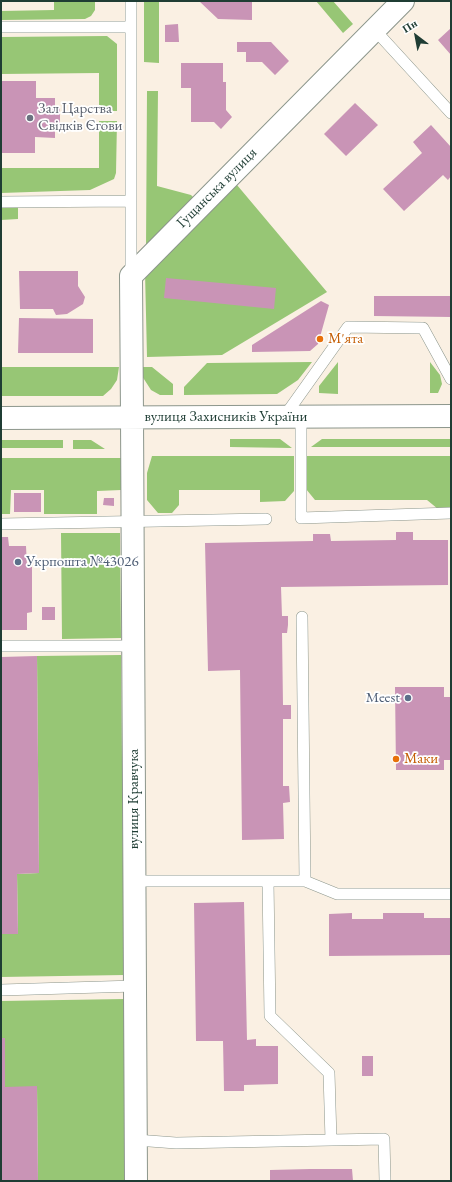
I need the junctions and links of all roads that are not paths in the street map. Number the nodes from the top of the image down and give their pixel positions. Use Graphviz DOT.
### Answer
graph roads {
  1 [pos="131,1"];
  2 [pos="403,1"];
  3 [pos="131,27"];
  4 [pos="1,28"];
  5 [pos="374,29"];
  6 [pos="451,113"];
  7 [pos="131,201"];
  8 [pos="1,202"];
  9 [pos="131,276"];
  10 [pos="451,379"];
  11 [pos="451,416"];
  12 [pos="132,417"];
  13 [pos="292,417"];
  14 [pos="1,418"];
  15 [pos="451,513"];
  16 [pos="266,519"];
  17 [pos="132,522"];
  18 [pos="1,524"];
  19 [pos="302,617"];
  20 [pos="1,646"];
  21 [pos="133,646"];
  22 [pos="134,881"];
  23 [pos="268,881"];
  24 [pos="305,881"];
  25 [pos="451,894"];
  26 [pos="135,986"];
  27 [pos="1,990"];
  28 [pos="136,1140"];
  29 [pos="331,1140"];
  30 [pos="136,1181"];
  31 [pos="385,1181"];
  1 -- 3 [label="lane"];
  2 -- 5 [label="street, Гущанська вулиця"];
  3 -- 4 [label="lane"];
  3 -- 7 [label="lane"];
  5 -- 6 [label="lane"];
  5 -- 9 [label="street, Гущанська вулиця"];
  7 -- 8 [label="lane"];
  7 -- 9 [label="lane"];
  9 -- 12 [label="street"];
  10 -- 13 [label="lane"];
  11 -- 13 [label="street, вулиця Захисників України"];
  12 -- 13 [label="street, вулиця Захисників України"];
  12 -- 14 [label="street, вулиця Захисників України"];
  12 -- 17 [label="street, вулиця Кравчука"];
  13 -- 15 [label="lane"];
  16 -- 17 [label="lane"];
  17 -- 18 [label="lane"];
  17 -- 21 [label="street, вулиця Кравчука"];
  19 -- 24 [label="lane"];
  20 -- 21 [label="lane"];
  21 -- 22 [label="street, вулиця Кравчука"];
  22 -- 23 [label="lane"];
  22 -- 26 [label="street, вулиця Кравчука"];
  23 -- 24 [label="lane"];
  23 -- 29 [label="lane"];
  24 -- 25 [label="lane"];
  26 -- 27 [label="lane"];
  26 -- 28 [label="street, вулиця Кравчука"];
  28 -- 29 [label="lane"];
  28 -- 30 [label="street, вулиця Кравчука"];
  29 -- 31 [label="lane"];
}
